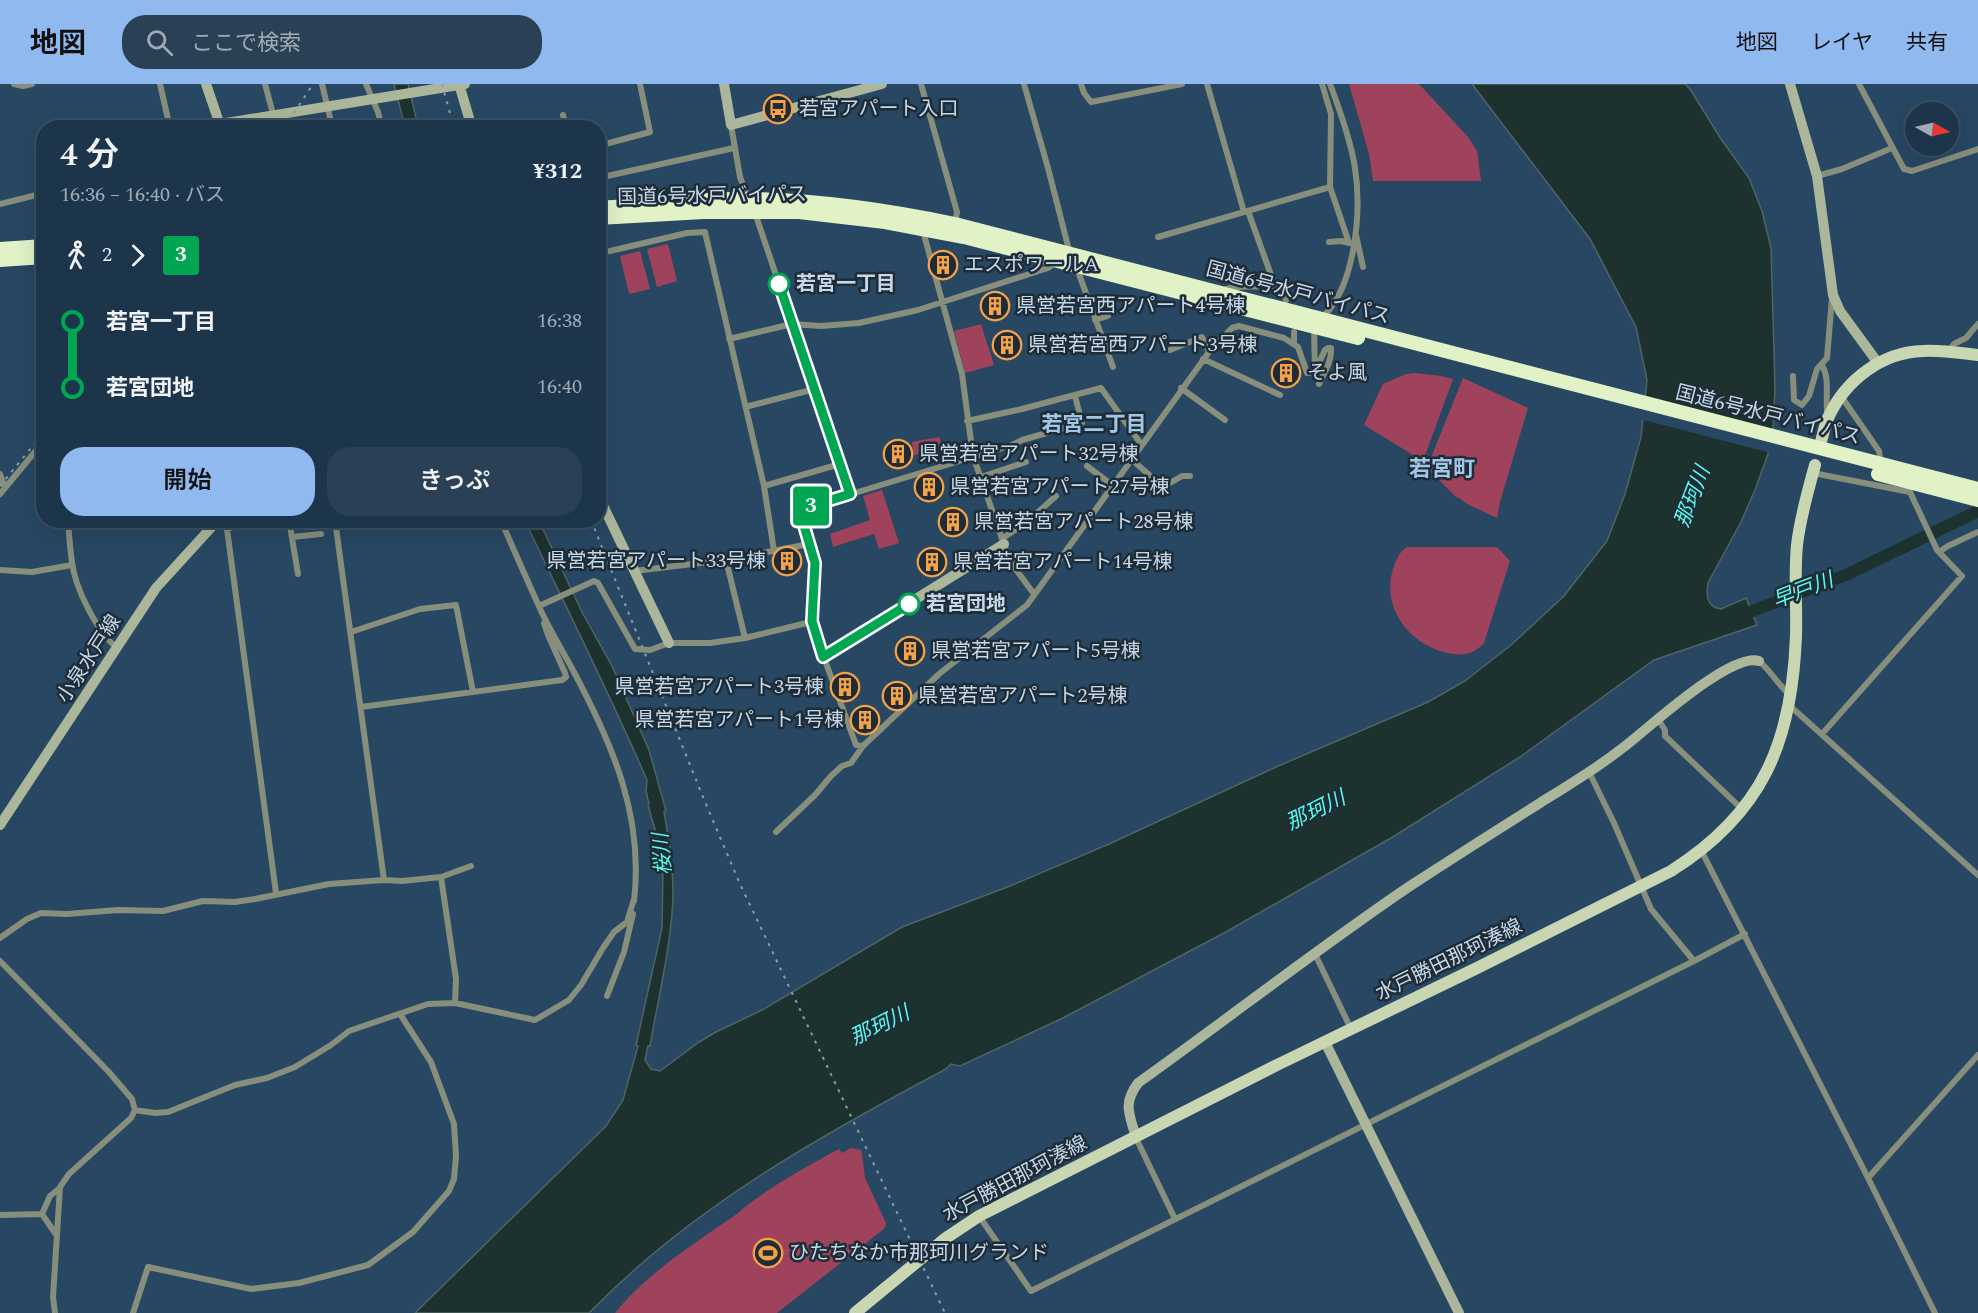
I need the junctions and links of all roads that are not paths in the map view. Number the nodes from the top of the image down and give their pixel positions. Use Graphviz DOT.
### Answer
graph roads {
  1 [pos="14,84"];
  2 [pos="32,84"];
  3 [pos="160,84"];
  4 [pos="206,84"];
  5 [pos="265,84"];
  6 [pos="322,84"];
  7 [pos="366,84"];
  8 [pos="461,84"];
  9 [pos="640,84"];
  10 [pos="724,84"];
  11 [pos="882,84"];
  12 [pos="921,84"];
  13 [pos="1024,84"];
  14 [pos="1082,84"];
  15 [pos="1182,84"];
  16 [pos="1207,84"];
  17 [pos="1322,84"];
  18 [pos="1330,84"];
  19 [pos="1790,84"];
  20 [pos="1859,84"];
  21 [pos="375,97"];
  22 [pos="327,105"];
  23 [pos="273,114"];
  24 [pos="563,115"];
  25 [pos="168,120"];
  26 [pos="219,120"];
  27 [pos="247,120"];
  28 [pos="331,120"];
  29 [pos="379,120"];
  30 [pos="470,120"];
  31 [pos="564,120"];
  32 [pos="731,124"];
  33 [pos="606,145"];
  34 [pos="734,148"];
  35 [pos="1892,148"];
  36 [pos="1978,149"];
  37 [pos="606,175"];
  38 [pos="1817,176"];
  39 [pos="1330,187"];
  40 [pos="36,195"];
  41 [pos="748,199"];
  42 [pos="0,204"];
  43 [pos="606,208"];
  44 [pos="755,212"];
  45 [pos="1246,212"];
  46 [pos="606,218"];
  47 [pos="955,224"];
  48 [pos="923,228"];
  49 [pos="1356,232"];
  50 [pos="1158,237"];
  51 [pos="1329,242"];
  52 [pos="1351,244"];
  53 [pos="36,247"];
  54 [pos="0,249"];
  55 [pos="606,251"];
  56 [pos="36,257"];
  57 [pos="0,260"];
  58 [pos="1054,260"];
  59 [pos="1071,261"];
  60 [pos="1363,267"];
  61 [pos="1275,286"];
  62 [pos="1221,292"];
  63 [pos="1833,295"];
  64 [pos="1286,300"];
  65 [pos="941,302"];
  66 [pos="1108,316"];
  67 [pos="1095,320"];
  68 [pos="1317,323"];
  69 [pos="792,324"];
  70 [pos="1978,324"];
  71 [pos="1294,332"];
  72 [pos="729,339"];
  73 [pos="1124,339"];
  74 [pos="1294,344"];
  75 [pos="1105,347"];
  76 [pos="1170,350"];
  77 [pos="1209,352"];
  78 [pos="1948,352"];
  79 [pos="1978,355"];
  80 [pos="1203,359"];
  81 [pos="1878,363"];
  82 [pos="1822,365"];
  83 [pos="1113,367"];
  84 [pos="1315,372"];
  85 [pos="1793,376"];
  86 [pos="1319,384"];
  87 [pos="1181,388"];
  88 [pos="815,389"];
  89 [pos="1280,395"];
  90 [pos="1075,396"];
  91 [pos="1841,396"];
  92 [pos="749,406"];
  93 [pos="1828,418"];
  94 [pos="1225,420"];
  95 [pos="967,421"];
  96 [pos="1821,442"];
  97 [pos="1142,444"];
  98 [pos="1801,449"];
  99 [pos="36,451"];
  100 [pos="973,456"];
  101 [pos="1131,459"];
  102 [pos="1026,462"];
  103 [pos="840,464"];
  104 [pos="1881,465"];
  105 [pos="1087,466"];
  106 [pos="1814,469"];
  107 [pos="0,474"];
  108 [pos="1190,476"];
  109 [pos="981,477"];
  110 [pos="1112,485"];
  111 [pos="764,486"];
  112 [pos="1909,487"];
  113 [pos="1978,489"];
  114 [pos="2,491"];
  115 [pos="850,494"];
  116 [pos="1056,496"];
  117 [pos="1978,500"];
  118 [pos="606,512"];
  119 [pos="69,528"];
  120 [pos="210,528"];
  121 [pos="230,528"];
  122 [pos="290,528"];
  123 [pos="336,528"];
  124 [pos="505,528"];
  125 [pos="227,529"];
  126 [pos="1978,532"];
  127 [pos="321,534"];
  128 [pos="292,537"];
  129 [pos="1003,541"];
  130 [pos="809,544"];
  131 [pos="774,551"];
  132 [pos="1938,551"];
  133 [pos="726,560"];
  134 [pos="72,565"];
  135 [pos="0,570"];
  136 [pos="633,571"];
  137 [pos="298,574"];
  138 [pos="1034,594"];
  139 [pos="542,608"];
  140 [pos="812,621"];
  141 [pos="351,632"];
  142 [pos="745,638"];
  143 [pos="669,643"];
  144 [pos="117,648"];
  145 [pos="823,657"];
  146 [pos="1759,661"];
  147 [pos="473,692"];
  148 [pos="1790,700"];
  149 [pos="361,707"];
  150 [pos="1658,718"];
  151 [pos="1822,734"];
  152 [pos="862,746"];
  153 [pos="1589,772"];
  154 [pos="1743,810"];
  155 [pos="0,825"];
  156 [pos="776,832"];
  157 [pos="1701,850"];
  158 [pos="471,866"];
  159 [pos="1978,875"];
  160 [pos="441,877"];
  161 [pos="384,880"];
  162 [pos="1641,886"];
  163 [pos="276,893"];
  164 [pos="634,899"];
  165 [pos="1745,934"];
  166 [pos="0,938"];
  167 [pos="1315,954"];
  168 [pos="0,961"];
  169 [pos="1694,961"];
  170 [pos="607,996"];
  171 [pos="455,1003"];
  172 [pos="400,1014"];
  173 [pos="1351,1030"];
  174 [pos="1326,1042"];
  175 [pos="1978,1055"];
  176 [pos="135,1110"];
  177 [pos="1365,1124"];
  178 [pos="1136,1138"];
  179 [pos="1868,1178"];
  180 [pos="60,1187"];
  181 [pos="42,1214"];
  182 [pos="0,1215"];
  183 [pos="979,1216"];
  184 [pos="1175,1220"];
  185 [pos="56,1234"];
  186 [pos="56,1313"];
  187 [pos="133,1313"];
  188 [pos="855,1313"];
  189 [pos="1460,1313"];
  190 [pos="1935,1313"];
  1 -- 2 [label="street"];
  3 -- 25 [label="street"];
  4 -- 26 [label="street"];
  5 -- 23 [label="street"];
  6 -- 22 [label="street"];
  7 -- 21 [label="street"];
  8 -- 21 [label="street"];
  8 -- 30 [label="street"];
  9 -- 33 [label="street"];
  10 -- 32 [label="street"];
  11 -- 32 [label="street"];
  12 -- 47 [label="street"];
  13 -- 59 [label="street"];
  14 -- 15 [label="street"];
  16 -- 45 [label="street"];
  17 -- 39 [label="street"];
  18 -- 49 [label="street"];
  19 -- 38 [label="street"];
  20 -- 35 [label="street"];
  21 -- 22 [label="street"];
  21 -- 29 [label="street"];
  22 -- 23 [label="street"];
  22 -- 28 [label="street"];
  23 -- 27 [label="street"];
  24 -- 31 [label="street"];
  32 -- 34 [label="street"];
  34 -- 37 [label="street"];
  34 -- 41 [label="street"];
  35 -- 36 [label="street"];
  35 -- 38 [label="street"];
  38 -- 63 [label="street"];
  39 -- 45 [label="street"];
  39 -- 52 [label="street"];
  40 -- 42 [label="street"];
  41 -- 43 [label="highway, 国道6号水戸バイパス"];
  41 -- 44 [label="street"];
  41 -- 47 [label="highway, 国道6号水戸バイパス"];
  44 -- 46 [label="highway, 国道6号水戸バイパス"];
  44 -- 48 [label="highway, 国道6号水戸バイパス"];
  44 -- 69 [label="street"];
  45 -- 50 [label="street"];
  45 -- 61 [label="street"];
  47 -- 59 [label="highway, 国道6号水戸バイパス"];
  48 -- 58 [label="highway, 国道6号水戸バイパス"];
  48 -- 65 [label="street"];
  49 -- 52 [label="street"];
  49 -- 60 [label="street"];
  51 -- 52 [label="street"];
  52 -- 68 [label="street"];
  53 -- 54 [label="highway"];
  55 -- 72 [label="street"];
  56 -- 57 [label="highway"];
  58 -- 59 [label="highway, 国道6号水戸バイパス"];
  58 -- 65 [label="street"];
  59 -- 62 [label="highway, 国道6号水戸バイパス"];
  59 -- 67 [label="street"];
  59 -- 68 [label="highway, 国道6号水戸バイパス"];
  61 -- 62 [label="street"];
  61 -- 64 [label="street"];
  62 -- 68 [label="highway, 国道6号水戸バイパス"];
  63 -- 81 [label="street"];
  63 -- 82 [label="street"];
  65 -- 69 [label="street"];
  65 -- 95 [label="street"];
  66 -- 67 [label="street"];
  67 -- 75 [label="street"];
  68 -- 84 [label="street"];
  68 -- 98 [label="highway, 国道6号水戸バイパス"];
  69 -- 72 [label="street"];
  69 -- 88 [label="street"];
  70 -- 78 [label="street"];
  71 -- 74 [label="street"];
  72 -- 111 [label="street"];
  73 -- 75 [label="street"];
  74 -- 77 [label="street"];
  74 -- 84 [label="street"];
  75 -- 83 [label="street"];
  76 -- 77 [label="street"];
  77 -- 80 [label="street"];
  78 -- 79 [label="main road"];
  78 -- 81 [label="main road"];
  80 -- 87 [label="street"];
  80 -- 89 [label="street"];
  81 -- 91 [label="main road"];
  82 -- 85 [label="street"];
  82 -- 93 [label="street"];
  84 -- 86 [label="street"];
  87 -- 94 [label="street"];
  87 -- 97 [label="street"];
  88 -- 92 [label="street"];
  88 -- 103 [label="street"];
  90 -- 95 [label="street"];
  90 -- 97 [label="street"];
  90 -- 100 [label="street"];
  91 -- 93 [label="main road"];
  91 -- 104 [label="street"];
  93 -- 96 [label="main road"];
  95 -- 100 [label="street"];
  97 -- 101 [label="street"];
  98 -- 104 [label="highway, 国道6号水戸バイパス"];
  98 -- 112 [label="highway, 国道6号水戸バイパス"];
  99 -- 114 [label="street"];
  100 -- 109 [label="street"];
  100 -- 115 [label="street"];
  101 -- 108 [label="street"];
  101 -- 110 [label="street"];
  102 -- 109 [label="street"];
  103 -- 111 [label="street"];
  103 -- 115 [label="street"];
  104 -- 113 [label="highway, 国道6号水戸バイパス"];
  105 -- 110 [label="street"];
  106 -- 112 [label="street"];
  106 -- 148 [label="main road, 水戸勝田那珂湊線"];
  107 -- 114 [label="street"];
  109 -- 129 [label="street"];
  110 -- 138 [label="street"];
  111 -- 131 [label="street"];
  112 -- 117 [label="highway, 国道6号水戸バイパス"];
  112 -- 132 [label="street"];
  115 -- 130 [label="street"];
  116 -- 129 [label="street"];
  118 -- 136 [label="street"];
  119 -- 134 [label="street"];
  120 -- 144 [label="street, 小泉水戸線"];
  121 -- 125 [label="street"];
  122 -- 128 [label="street"];
  123 -- 141 [label="street"];
  124 -- 139 [label="street"];
  125 -- 163 [label="street"];
  126 -- 132 [label="street"];
  127 -- 128 [label="street"];
  128 -- 137 [label="street"];
  129 -- 138 [label="street"];
  129 -- 145 [label="street"];
  130 -- 131 [label="street"];
  130 -- 140 [label="street"];
  131 -- 133 [label="street"];
  132 -- 151 [label="street"];
  133 -- 136 [label="street"];
  133 -- 142 [label="street"];
  134 -- 135 [label="street"];
  134 -- 144 [label="street"];
  136 -- 143 [label="street"];
  138 -- 152 [label="street"];
  139 -- 143 [label="street"];
  139 -- 147 [label="street"];
  139 -- 164 [label="street"];
  140 -- 142 [label="street"];
  140 -- 145 [label="street"];
  141 -- 147 [label="street"];
  141 -- 149 [label="street"];
  142 -- 143 [label="street"];
  144 -- 155 [label="street, 小泉水戸線"];
  145 -- 152 [label="street"];
  146 -- 148 [label="street"];
  146 -- 150 [label="street"];
  147 -- 149 [label="street"];
  148 -- 151 [label="street"];
  148 -- 154 [label="main road, 水戸勝田那珂湊線"];
  149 -- 161 [label="street"];
  150 -- 153 [label="street"];
  150 -- 154 [label="street"];
  151 -- 159 [label="street"];
  152 -- 156 [label="street"];
  153 -- 162 [label="street"];
  153 -- 167 [label="street"];
  154 -- 157 [label="main road, 水戸勝田那珂湊線"];
  157 -- 162 [label="main road, 水戸勝田那珂湊線"];
  157 -- 165 [label="street"];
  158 -- 160 [label="street"];
  160 -- 161 [label="street"];
  160 -- 171 [label="street"];
  161 -- 163 [label="street"];
  162 -- 169 [label="street"];
  162 -- 173 [label="main road, 水戸勝田那珂湊線"];
  163 -- 166 [label="street"];
  164 -- 170 [label="street"];
  164 -- 171 [label="street"];
  165 -- 169 [label="street"];
  165 -- 179 [label="street"];
  167 -- 173 [label="street"];
  167 -- 178 [label="street"];
  168 -- 176 [label="street"];
  169 -- 177 [label="street"];
  171 -- 172 [label="street"];
  172 -- 176 [label="street"];
  172 -- 187 [label="street"];
  173 -- 174 [label="main road, 水戸勝田那珂湊線"];
  174 -- 177 [label="street"];
  174 -- 178 [label="main road, 水戸勝田那珂湊線"];
  175 -- 179 [label="street"];
  176 -- 180 [label="street"];
  177 -- 184 [label="street"];
  177 -- 189 [label="street"];
  178 -- 183 [label="main road, 水戸勝田那珂湊線"];
  178 -- 184 [label="street"];
  179 -- 190 [label="street"];
  180 -- 181 [label="street"];
  180 -- 185 [label="street"];
  181 -- 182 [label="street"];
  181 -- 185 [label="street"];
  183 -- 184 [label="street"];
  183 -- 188 [label="main road, 水戸勝田那珂湊線"];
  185 -- 186 [label="street"];
}
